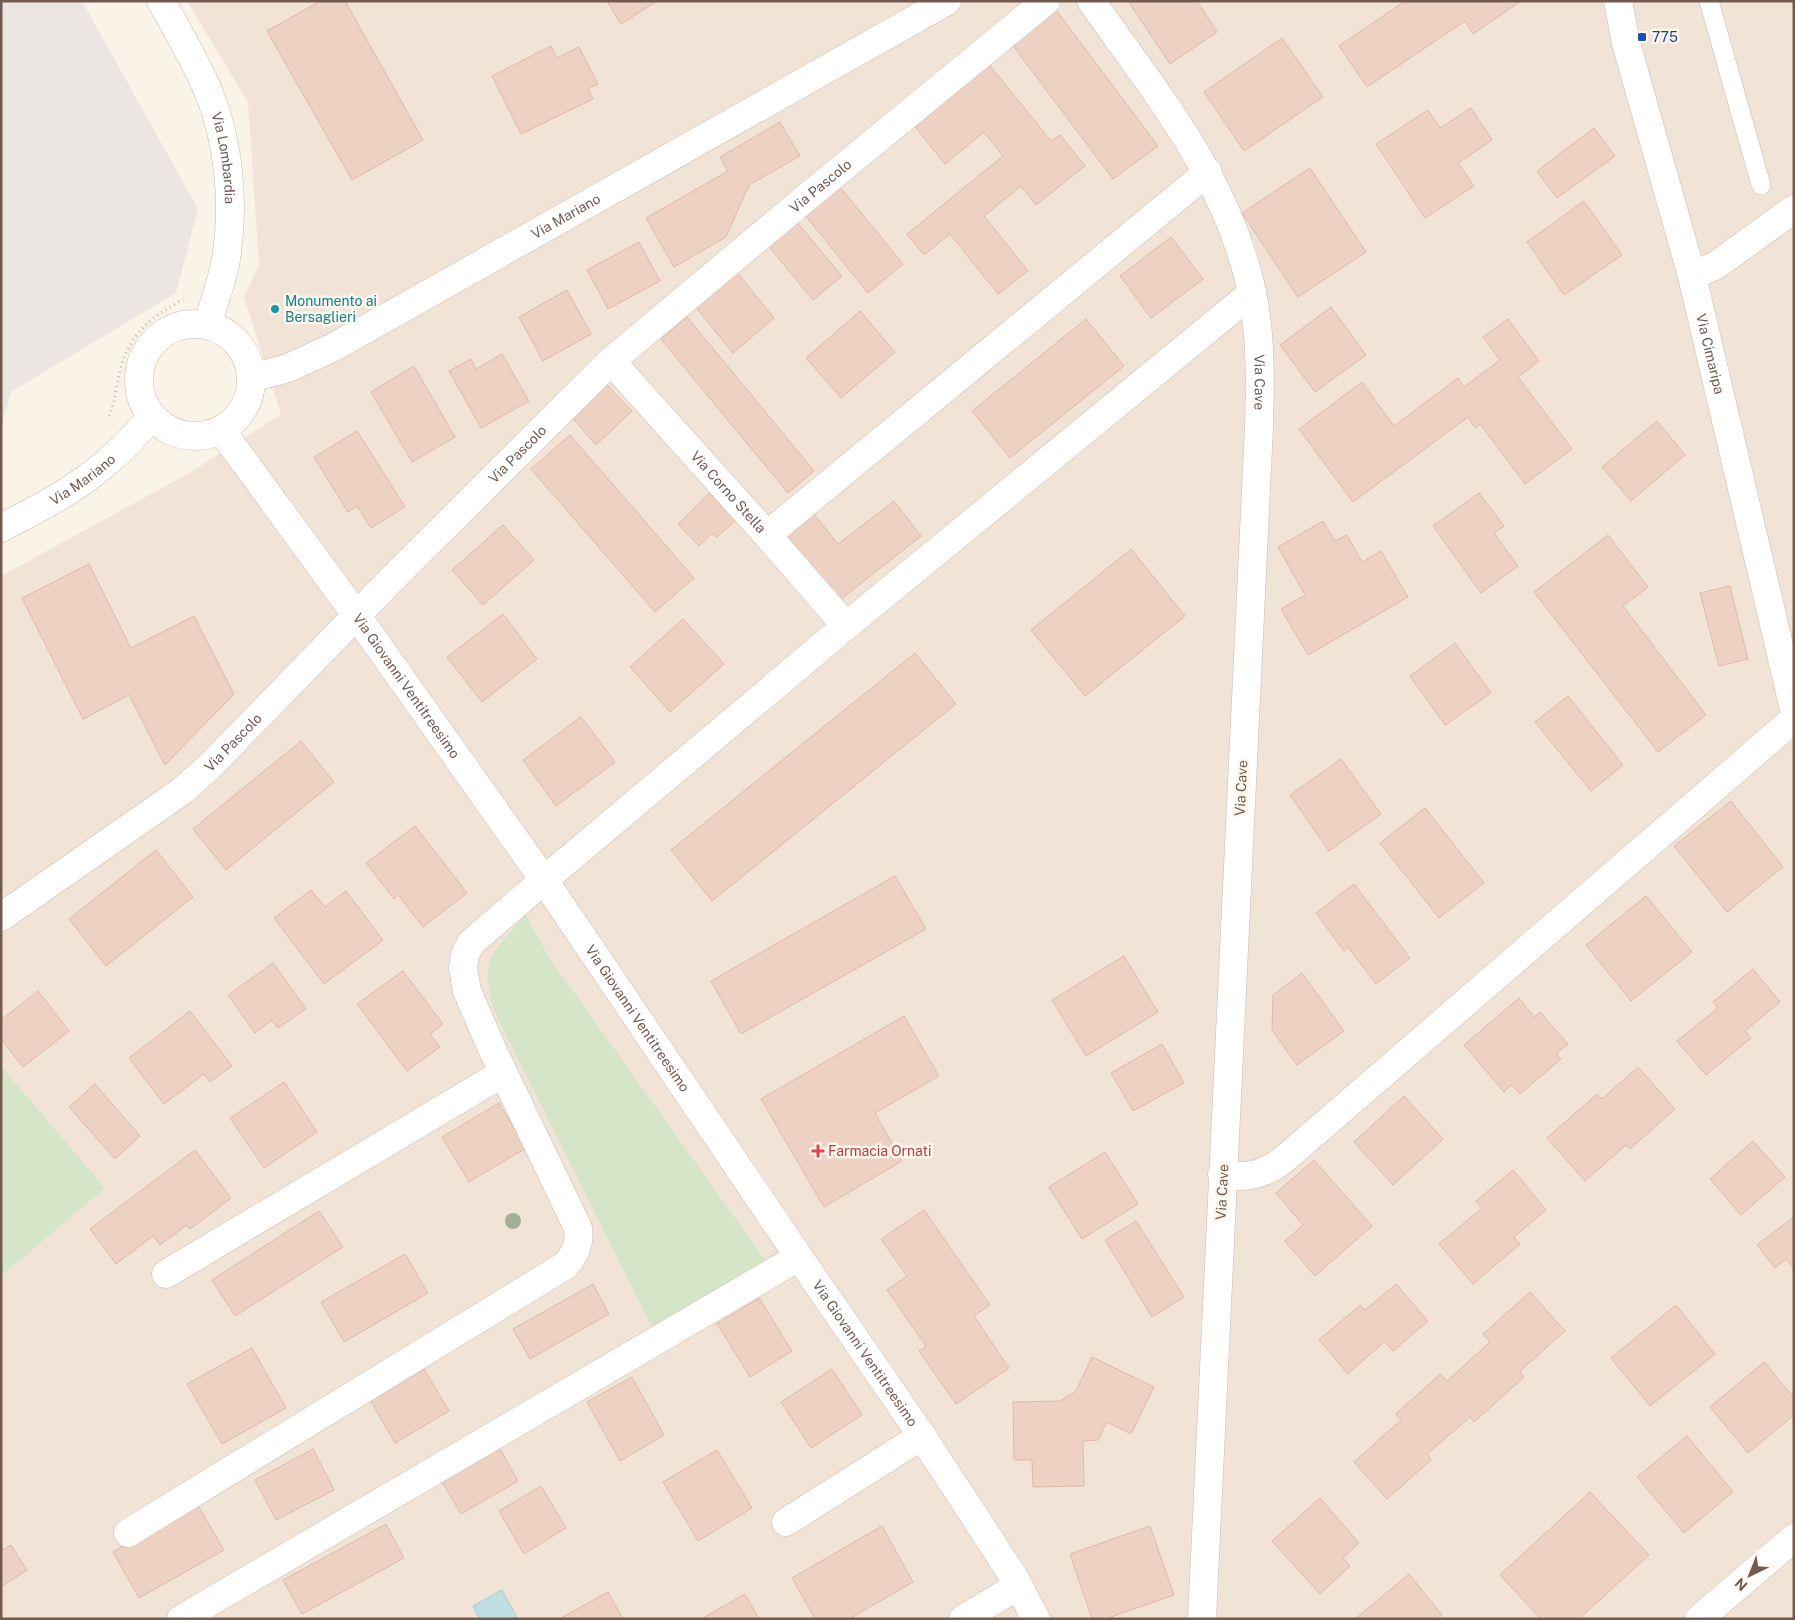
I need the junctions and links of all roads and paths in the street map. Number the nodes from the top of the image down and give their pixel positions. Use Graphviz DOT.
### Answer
graph roads {
  1 [pos="162,1"];
  2 [pos="946,1"];
  3 [pos="1046,1"];
  4 [pos="1091,1"];
  5 [pos="1709,1"];
  6 [pos="1624,4"];
  7 [pos="1208,172"];
  8 [pos="1761,185"];
  9 [pos="1794,209"];
  10 [pos="1692,276"];
  11 [pos="1252,293"];
  12 [pos="189,295"];
  13 [pos="207,325"];
  14 [pos="610,361"];
  15 [pos="252,378"];
  16 [pos="152,416"];
  17 [pos="108,419"];
  18 [pos="221,430"];
  19 [pos="1,528"];
  20 [pos="767,534"];
  21 [pos="357,616"];
  22 [pos="846,626"];
  23 [pos="1794,709"];
  24 [pos="1794,719"];
  25 [pos="544,880"];
  26 [pos="1,917"];
  27 [pos="503,1073"];
  28 [pos="1222,1174"];
  29 [pos="799,1257"];
  30 [pos="166,1274"];
  31 [pos="922,1436"];
  32 [pos="786,1522"];
  33 [pos="128,1533"];
  34 [pos="1794,1538"];
  35 [pos="1018,1586"];
  36 [pos="180,1619"];
  37 [pos="963,1619"];
  38 [pos="1036,1619"];
  39 [pos="1202,1619"];
  40 [pos="1699,1619"];
  1 -- 13 [label="street, Via Lombardia"];
  2 -- 15 [label="street, Via Mariano"];
  3 -- 14 [label="street, Via Pascolo"];
  4 -- 7 [label="street, Via Cave"];
  5 -- 8 [label="lane"];
  6 -- 10 [label="street, Via Cimaripa"];
  7 -- 11 [label="street, Via Cave"];
  7 -- 20 [label="street"];
  9 -- 10 [label="street"];
  10 -- 23 [label="street, Via Cimaripa"];
  11 -- 22 [label="street"];
  11 -- 28 [label="street, Via Cave"];
  12 -- 17 [label="path"];
  13 -- 15 [label="street"];
  13 -- 16 [label="street"];
  14 -- 20 [label="street, Via Corno Stella"];
  14 -- 21 [label="street, Via Pascolo"];
  15 -- 18 [label="street"];
  16 -- 18 [label="street"];
  16 -- 19 [label="street, Via Mariano"];
  18 -- 21 [label="street, Via Giovanni Ventitreesimo"];
  20 -- 22 [label="street, Via Corno Stella"];
  21 -- 25 [label="street, Via Giovanni Ventitreesimo"];
  21 -- 26 [label="street, Via Pascolo"];
  22 -- 25 [label="street"];
  24 -- 28 [label="street"];
  25 -- 27 [label="street"];
  25 -- 29 [label="street, Via Giovanni Ventitreesimo"];
  27 -- 30 [label="street"];
  27 -- 33 [label="street"];
  28 -- 39 [label="street, Via Cave"];
  29 -- 31 [label="street, Via Giovanni Ventitreesimo"];
  29 -- 36 [label="street"];
  31 -- 32 [label="street"];
  31 -- 35 [label="street, Via Giovanni Ventitreesimo"];
  34 -- 40 [label="street"];
  35 -- 37 [label="street"];
  35 -- 38 [label="street, Via Giovanni Ventitreesimo"];
}
